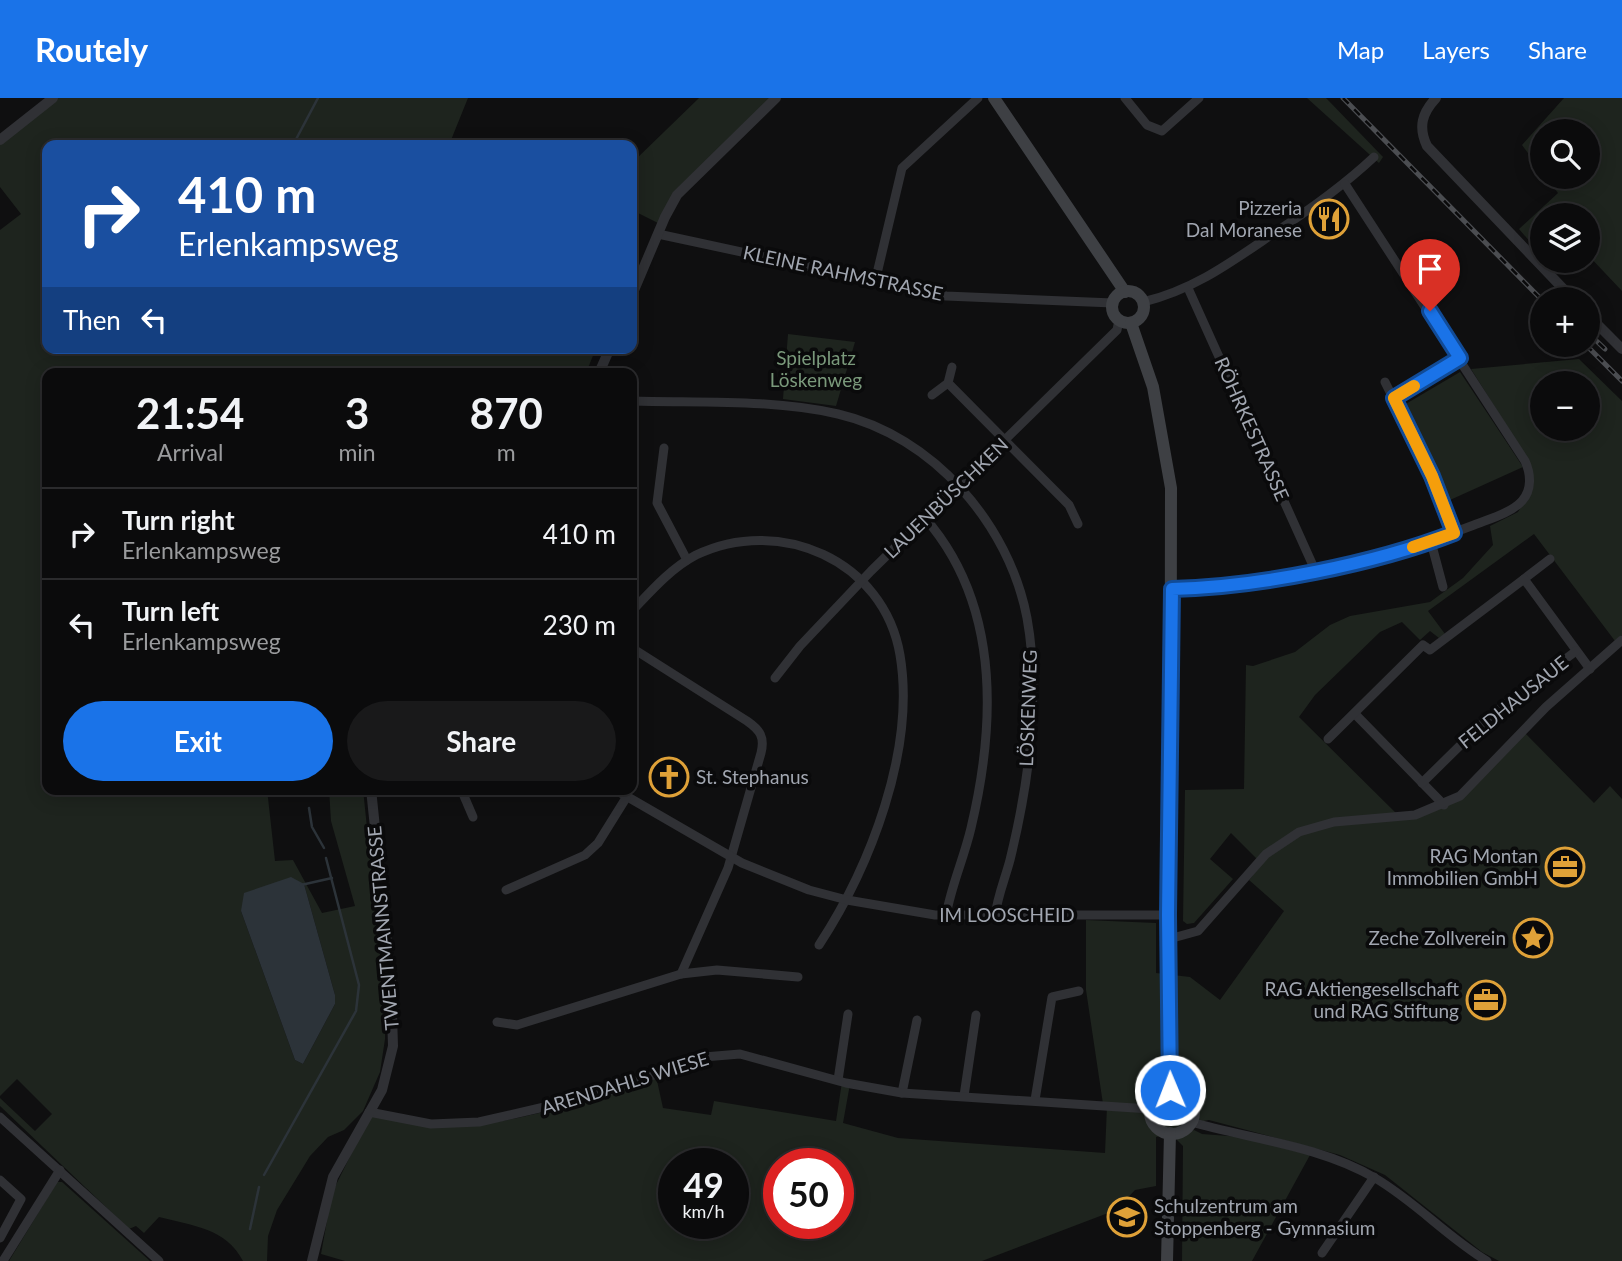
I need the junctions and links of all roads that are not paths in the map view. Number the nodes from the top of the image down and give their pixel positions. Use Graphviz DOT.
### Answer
graph roads {
  1 [pos="53,98"];
  2 [pos="776,98"];
  3 [pos="978,98"];
  4 [pos="994,98"];
  5 [pos="1125,98"];
  6 [pos="1199,98"];
  7 [pos="1436,98"];
  8 [pos="0,140"];
  9 [pos="1374,157"];
  10 [pos="1345,184"];
  11 [pos="658,234"];
  12 [pos="875,282"];
  13 [pos="637,283"];
  14 [pos="1561,287"];
  15 [pos="1188,288"];
  16 [pos="1125,292"];
  17 [pos="1143,302"];
  18 [pos="1113,303"];
  19 [pos="1125,322"];
  20 [pos="1600,326"];
  21 [pos="1622,349"];
  22 [pos="1460,358"];
  23 [pos="952,367"];
  24 [pos="1385,382"];
  25 [pos="947,383"];
  26 [pos="932,396"];
  27 [pos="1394,398"];
  28 [pos="637,401"];
  29 [pos="1005,441"];
  30 [pos="664,448"];
  31 [pos="958,485"];
  32 [pos="925,518"];
  33 [pos="1078,524"];
  34 [pos="1454,533"];
  35 [pos="1431,542"];
  36 [pos="1550,559"];
  37 [pos="687,560"];
  38 [pos="1315,570"];
  39 [pos="1524,579"];
  40 [pos="864,580"];
  41 [pos="1443,587"];
  42 [pos="1172,589"];
  43 [pos="637,606"];
  44 [pos="1622,640"];
  45 [pos="637,651"];
  46 [pos="1576,651"];
  47 [pos="1590,669"];
  48 [pos="775,678"];
  49 [pos="1355,714"];
  50 [pos="1328,739"];
  51 [pos="1422,783"];
  52 [pos="372,795"];
  53 [pos="464,795"];
  54 [pos="622,795"];
  55 [pos="626,798"];
  56 [pos="1444,805"];
  57 [pos="473,817"];
  58 [pos="731,857"];
  59 [pos="506,890"];
  60 [pos="847,900"];
  61 [pos="1168,915"];
  62 [pos="946,916"];
  63 [pos="996,917"];
  64 [pos="1169,939"];
  65 [pos="819,945"];
  66 [pos="681,975"];
  67 [pos="798,977"];
  68 [pos="1079,991"];
  69 [pos="848,1014"];
  70 [pos="976,1015"];
  71 [pos="917,1020"];
  72 [pos="497,1022"];
  73 [pos="838,1080"];
  74 [pos="1170,1090"];
  75 [pos="902,1093"];
  76 [pos="964,1096"];
  77 [pos="1035,1100"];
  78 [pos="1150,1109"];
  79 [pos="369,1112"];
  80 [pos="0,1117"];
  81 [pos="1191,1122"];
  82 [pos="1170,1133"];
  83 [pos="60,1170"];
  84 [pos="1374,1177"];
  85 [pos="0,1180"];
  86 [pos="1,1232"];
  87 [pos="1322,1253"];
  88 [pos="3,1261"];
  89 [pos="159,1261"];
  90 [pos="312,1261"];
  91 [pos="1167,1261"];
  92 [pos="1487,1261"];
  1 -- 8 [label="street"];
  2 -- 11 [label="street"];
  3 -- 12 [label="street"];
  4 -- 16 [label="main road"];
  5 -- 6 [label="street"];
  7 -- 14 [label="street"];
  9 -- 10 [label="street"];
  10 -- 15 [label="street"];
  10 -- 22 [label="street"];
  11 -- 12 [label="street, KLEINE RAHMSTRASSE"];
  11 -- 13 [label="street"];
  12 -- 18 [label="street, KLEINE RAHMSTRASSE"];
  15 -- 17 [label="street"];
  15 -- 38 [label="street, RÖHRKESTRASSE"];
  16 -- 17 [label="main road"];
  16 -- 18 [label="main road"];
  17 -- 19 [label="main road"];
  18 -- 19 [label="main road"];
  19 -- 29 [label="street, LAUENBÜSCHKEN"];
  19 -- 42 [label="main road"];
  20 -- 21 [label="street"];
  22 -- 27 [label="street"];
  22 -- 34 [label="street"];
  23 -- 25 [label="street"];
  24 -- 27 [label="street"];
  25 -- 26 [label="street"];
  25 -- 29 [label="street"];
  27 -- 34 [label="street"];
  28 -- 31 [label="street, LÖSKENWEG"];
  29 -- 31 [label="street, LAUENBÜSCHKEN"];
  29 -- 33 [label="street"];
  30 -- 37 [label="street"];
  31 -- 32 [label="street, LAUENBÜSCHKEN"];
  31 -- 63 [label="street, LÖSKENWEG"];
  32 -- 40 [label="street, LAUENBÜSCHKEN"];
  32 -- 62 [label="street"];
  34 -- 35 [label="street"];
  35 -- 38 [label="street"];
  35 -- 41 [label="street"];
  36 -- 39 [label="street"];
  37 -- 40 [label="street"];
  37 -- 43 [label="street"];
  38 -- 42 [label="street"];
  39 -- 46 [label="street"];
  39 -- 49 [label="street"];
  40 -- 48 [label="street, LAUENBÜSCHKEN"];
  40 -- 60 [label="street"];
  42 -- 61 [label="main road"];
  44 -- 47 [label="street"];
  45 -- 58 [label="street"];
  46 -- 47 [label="street"];
  46 -- 51 [label="street, FELDHAUSAUE"];
  47 -- 56 [label="street"];
  49 -- 50 [label="street"];
  49 -- 51 [label="street"];
  51 -- 56 [label="street"];
  52 -- 79 [label="street, TWENTMANNSTRASSE"];
  53 -- 57 [label="street"];
  54 -- 55 [label="street, IM LOOSCHEID"];
  55 -- 58 [label="street, IM LOOSCHEID"];
  55 -- 59 [label="street"];
  56 -- 64 [label="street"];
  58 -- 60 [label="street, IM LOOSCHEID"];
  58 -- 66 [label="street"];
  60 -- 62 [label="street, IM LOOSCHEID"];
  60 -- 65 [label="street"];
  61 -- 63 [label="street, IM LOOSCHEID"];
  61 -- 64 [label="main road"];
  62 -- 63 [label="street, IM LOOSCHEID"];
  64 -- 74 [label="main road"];
  66 -- 67 [label="street"];
  66 -- 72 [label="street"];
  68 -- 77 [label="street"];
  69 -- 73 [label="street"];
  70 -- 76 [label="street"];
  71 -- 75 [label="street"];
  73 -- 75 [label="street, ARENDAHLS WIESE"];
  73 -- 79 [label="street, ARENDAHLS WIESE"];
  74 -- 78 [label="main road"];
  74 -- 81 [label="main road"];
  75 -- 76 [label="street, ARENDAHLS WIESE"];
  76 -- 77 [label="street, ARENDAHLS WIESE"];
  77 -- 78 [label="street, ARENDAHLS WIESE"];
  78 -- 82 [label="main road"];
  79 -- 90 [label="street, TWENTMANNSTRASSE"];
  80 -- 83 [label="street"];
  81 -- 82 [label="main road"];
  81 -- 84 [label="street"];
  82 -- 91 [label="main road"];
  83 -- 88 [label="street"];
  83 -- 89 [label="street"];
  84 -- 87 [label="street"];
  84 -- 92 [label="street"];
  85 -- 86 [label="street"];
}
